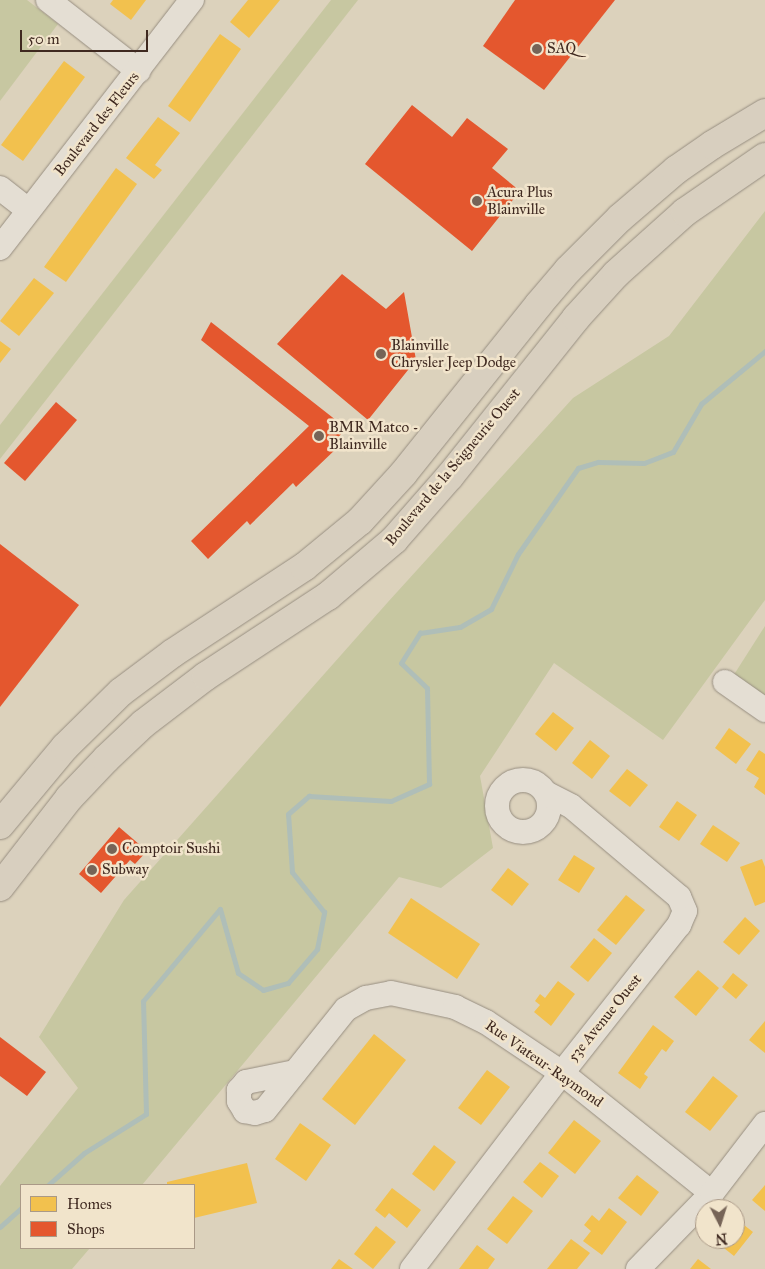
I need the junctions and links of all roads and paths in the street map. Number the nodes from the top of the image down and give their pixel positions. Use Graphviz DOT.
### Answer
graph roads {
  1 [pos="48,0"];
  2 [pos="192,0"];
  3 [pos="139,71"];
  4 [pos="765,113"];
  5 [pos="765,157"];
  6 [pos="0,188"];
  7 [pos="648,192"];
  8 [pos="28,210"];
  9 [pos="673,221"];
  10 [pos="0,248"];
  11 [pos="482,374"];
  12 [pos="512,398"];
  13 [pos="183,646"];
  14 [pos="206,676"];
  15 [pos="725,682"];
  16 [pos="765,710"];
  17 [pos="547,794"];
  18 [pos="0,825"];
  19 [pos="0,887"];
  20 [pos="295,1072"];
  21 [pos="562,1073"];
  22 [pos="765,1124"];
  23 [pos="712,1193"];
  24 [pos="412,1269"];
  25 [pos="638,1269"];
  1 -- 3 [label="street"];
  2 -- 3 [label="street, Boulevard des Fleurs"];
  3 -- 8 [label="street, Boulevard des Fleurs"];
  4 -- 7 [label="main road"];
  5 -- 9 [label="main road, Boulevard de la Seigneurie Ouest"];
  6 -- 8 [label="street"];
  7 -- 9 [label="main road"];
  7 -- 11 [label="main road"];
  8 -- 10 [label="street, Boulevard des Fleurs"];
  9 -- 12 [label="main road, Boulevard de la Seigneurie Ouest"];
  11 -- 12 [label="main road"];
  11 -- 13 [label="main road"];
  12 -- 14 [label="main road, Boulevard de la Seigneurie Ouest"];
  13 -- 14 [label="main road"];
  13 -- 18 [label="main road"];
  14 -- 19 [label="main road, Boulevard de la Seigneurie Ouest"];
  15 -- 16 [label="street"];
  17 -- 21 [label="street, 53e Avenue Ouest"];
  20 -- 21 [label="street, Rue Viateur-Raymond"];
  21 -- 23 [label="street, Rue Viateur-Raymond"];
  21 -- 24 [label="street, 53e Avenue Ouest"];
  22 -- 23 [label="street"];
  23 -- 25 [label="street"];
}
